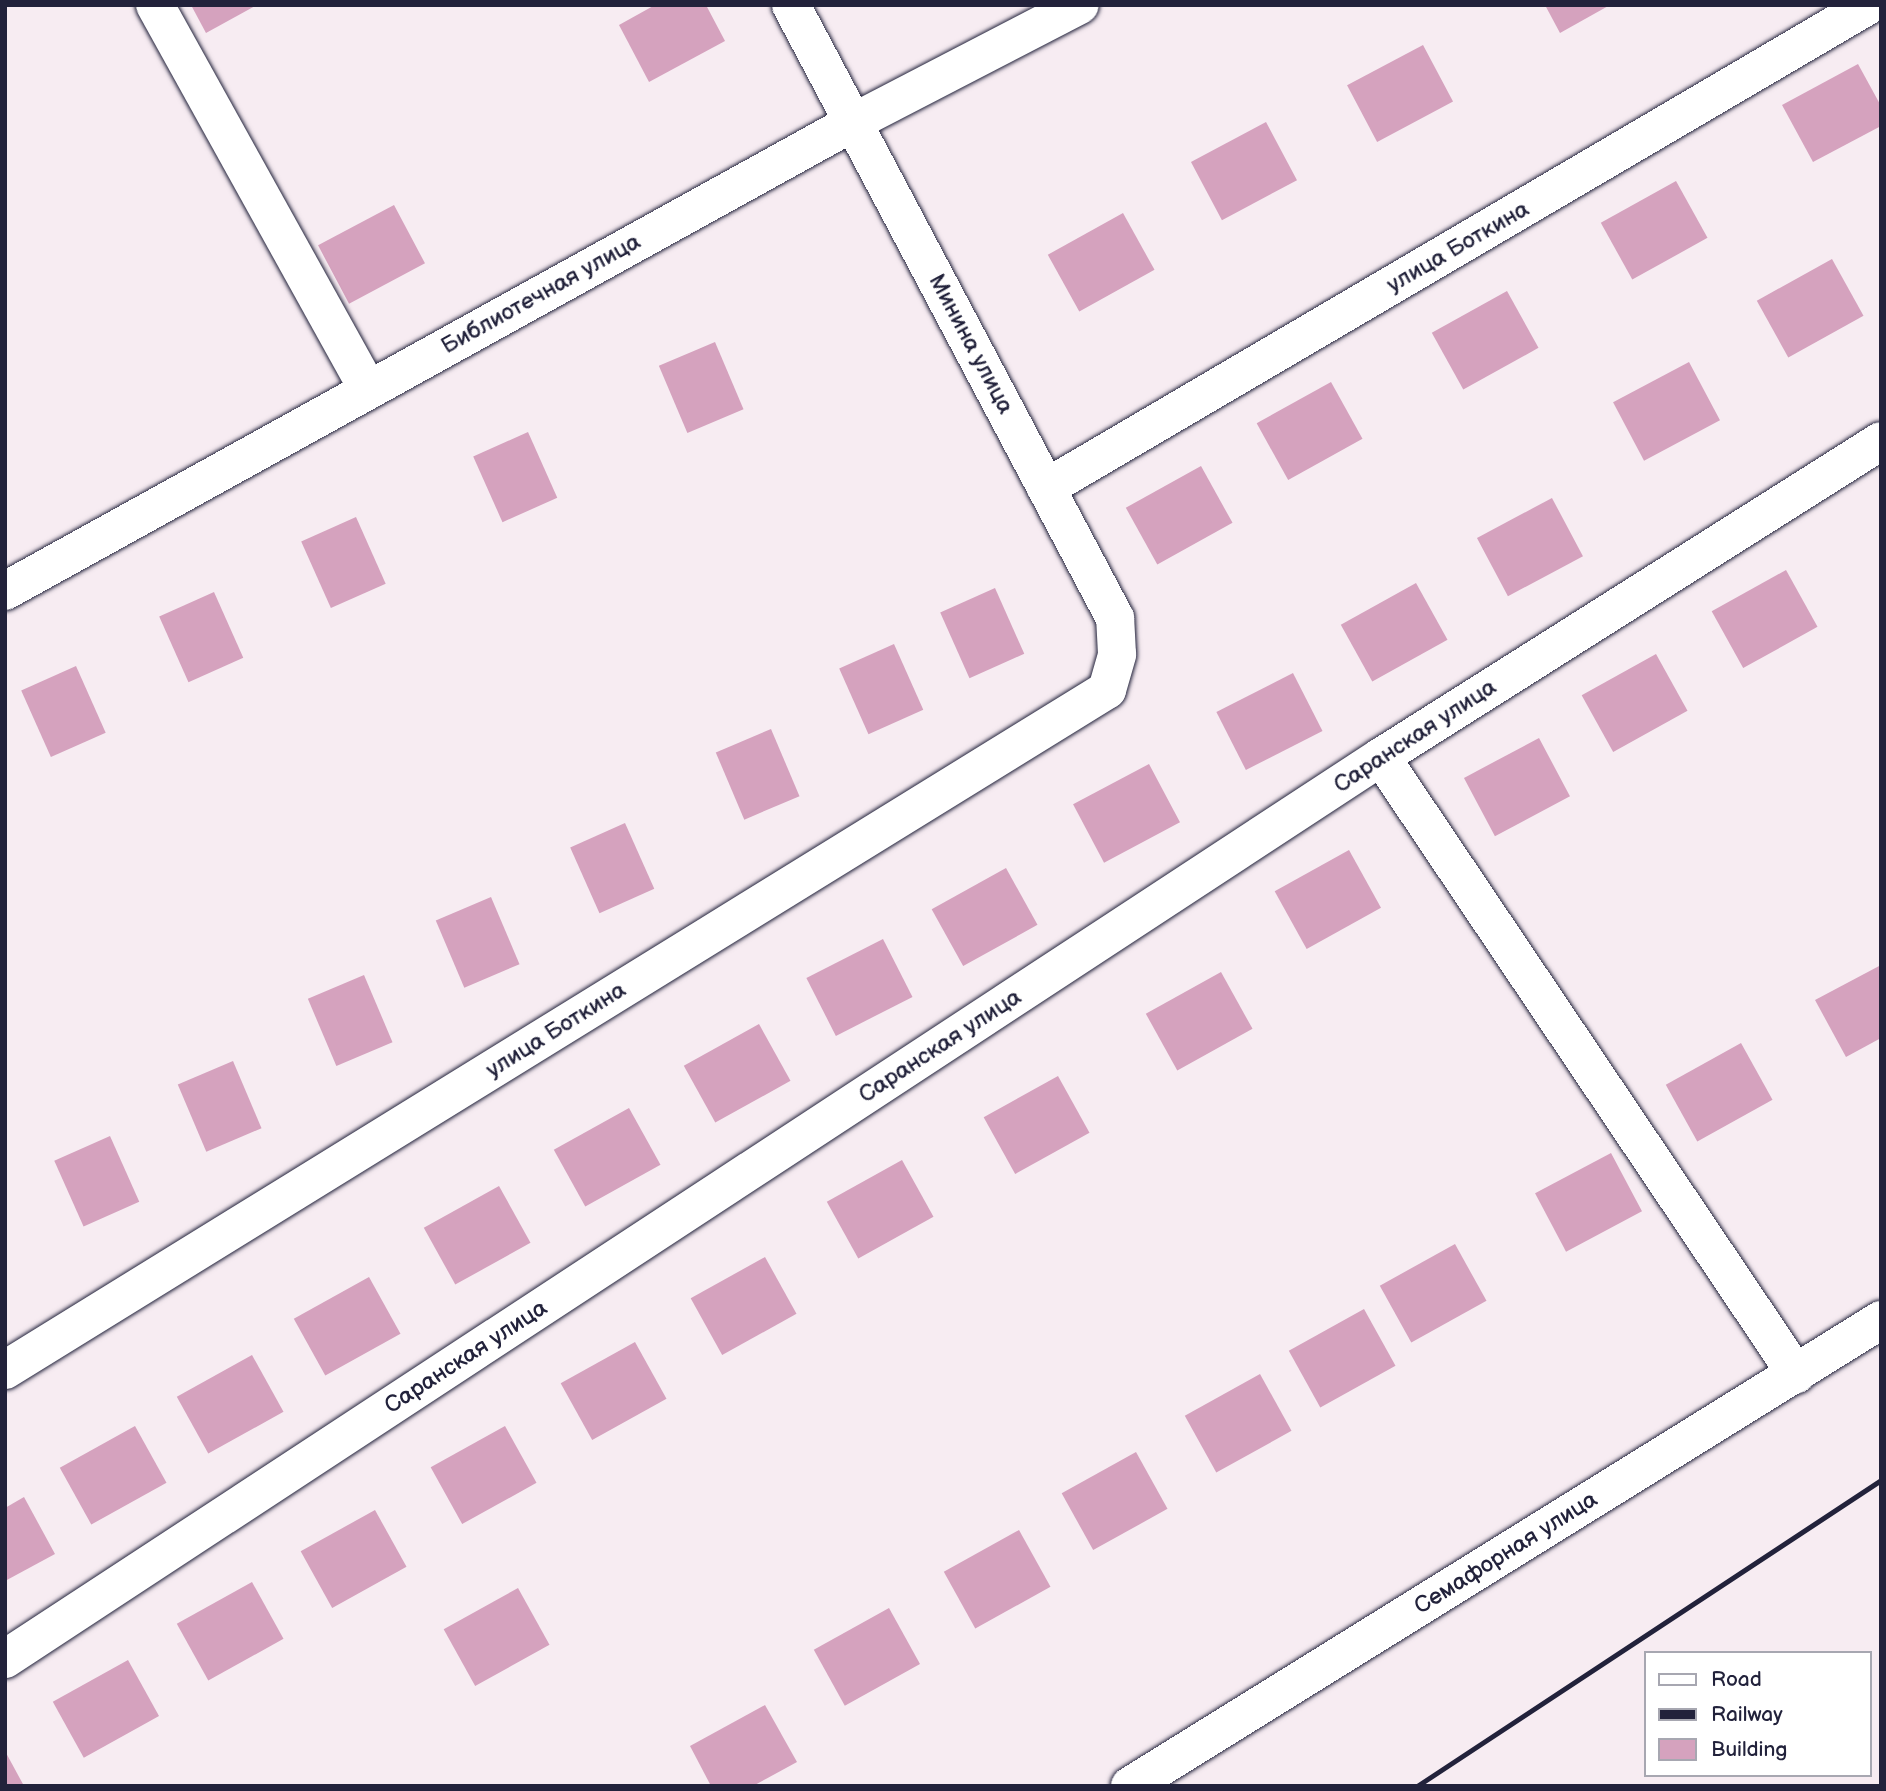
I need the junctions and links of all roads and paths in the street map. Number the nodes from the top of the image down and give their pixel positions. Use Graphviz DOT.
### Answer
graph roads {
  1 [pos="155,5"];
  2 [pos="791,5"];
  3 [pos="1080,5"];
  4 [pos="1869,5"];
  5 [pos="854,122"];
  6 [pos="368,390"];
  7 [pos="1881,441"];
  8 [pos="1046,488"];
  9 [pos="5,591"];
  10 [pos="1107,690"];
  11 [pos="1381,757"];
  12 [pos="1881,1320"];
  13 [pos="5,1370"];
  14 [pos="1796,1374"];
  15 [pos="5,1659"];
  16 [pos="1130,1786"];
  1 -- 6 [label="street"];
  2 -- 5 [label="street, Минина улица"];
  3 -- 5 [label="street, Библиотечная улица"];
  4 -- 8 [label="street, улица Боткина"];
  5 -- 6 [label="street, Библиотечная улица"];
  5 -- 8 [label="street, Минина улица"];
  6 -- 9 [label="street, Библиотечная улица"];
  7 -- 11 [label="street, Саранская улица"];
  8 -- 10 [label="street, Минина улица"];
  10 -- 13 [label="street, улица Боткина"];
  11 -- 14 [label="street"];
  11 -- 15 [label="street, Саранская улица"];
  12 -- 14 [label="street, Семафорная улица"];
  14 -- 16 [label="street, Семафорная улица"];
}
